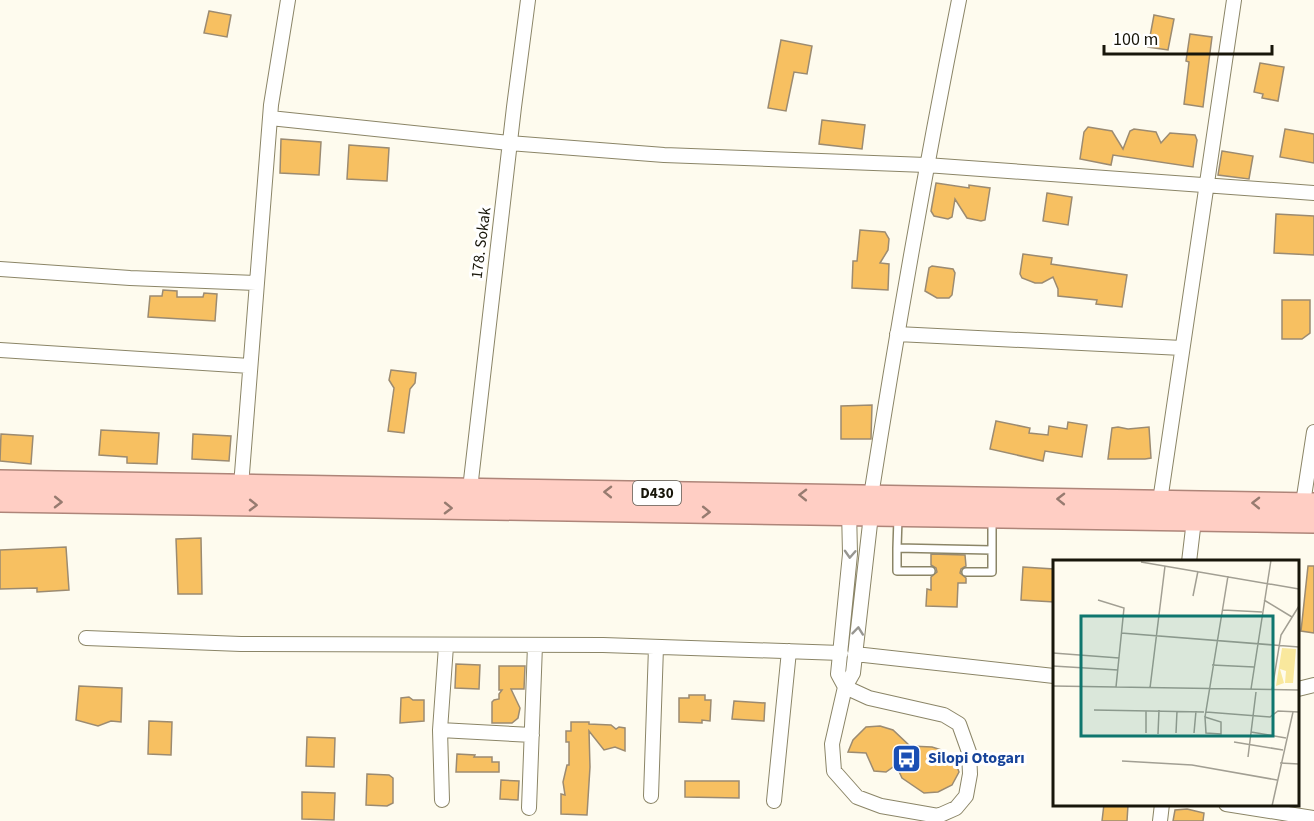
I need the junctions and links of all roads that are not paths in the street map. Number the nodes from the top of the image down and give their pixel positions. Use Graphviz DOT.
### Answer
graph roads {
  1 [pos="288,0"];
  2 [pos="528,0"];
  3 [pos="959,0"];
  4 [pos="1234,0"];
  5 [pos="270,118"];
  6 [pos="509,143"];
  7 [pos="926,165"];
  8 [pos="1206,186"];
  9 [pos="1314,193"];
  10 [pos="0,269"];
  11 [pos="256,283"];
  12 [pos="897,334"];
  13 [pos="1182,348"];
  14 [pos="0,350"];
  15 [pos="250,366"];
  16 [pos="1314,432"];
  17 [pos="0,482"];
  18 [pos="241,486"];
  19 [pos="470,489"];
  20 [pos="0,501"];
  21 [pos="1160,501"];
  22 [pos="1308,504"];
  23 [pos="859,505"];
  24 [pos="898,515"];
  25 [pos="992,517"];
  26 [pos="1194,520"];
  27 [pos="1314,522"];
  28 [pos="897,548"];
  29 [pos="992,550"];
  30 [pos="1190,560"];
  31 [pos="931,571"];
  32 [pos="966,572"];
  33 [pos="86,638"];
  34 [pos="535,645"];
  35 [pos="446,646"];
  36 [pos="656,647"];
  37 [pos="789,651"];
  38 [pos="841,653"];
  39 [pos="855,654"];
  40 [pos="1053,676"];
  41 [pos="1314,685"];
  42 [pos="845,687"];
  43 [pos="1299,689"];
  44 [pos="440,730"];
  45 [pos="531,735"];
  46 [pos="651,796"];
  47 [pos="442,800"];
  48 [pos="774,801"];
  49 [pos="1162,806"];
  50 [pos="1239,806"];
  51 [pos="529,808"];
  52 [pos="1314,818"];
  53 [pos="1160,821"];
  1 -- 5 [label="street"];
  2 -- 6 [label="street, 178. Sokak"];
  3 -- 7 [label="street"];
  4 -- 8 [label="street"];
  5 -- 6 [label="street"];
  5 -- 11 [label="street"];
  6 -- 7 [label="street"];
  6 -- 19 [label="street, 178. Sokak"];
  7 -- 8 [label="street"];
  7 -- 12 [label="street"];
  8 -- 9 [label="street"];
  8 -- 13 [label="street"];
  10 -- 11 [label="street"];
  11 -- 15 [label="street"];
  12 -- 13 [label="street"];
  12 -- 23 [label="street"];
  13 -- 21 [label="street"];
  14 -- 15 [label="street"];
  15 -- 18 [label="street"];
  16 -- 22 [label="street"];
  17 -- 18 [label="highway, D430"];
  18 -- 19 [label="highway, D430"];
  23 -- 19 [label="highway, D430, one-way"];
  20 -- 23 [label="highway, D430, one-way"];
  22 -- 21 [label="highway, D430, one-way"];
  21 -- 23 [label="highway, D430, one-way"];
  23 -- 24 [label="highway, D430"];
  23 -- 38 [label="street, one-way"];
  39 -- 23 [label="street, one-way"];
  24 -- 25 [label="highway, D430"];
  24 -- 28 [label="lane"];
  25 -- 26 [label="highway, D430"];
  25 -- 29 [label="lane"];
  26 -- 27 [label="highway, D430"];
  26 -- 30 [label="street"];
  28 -- 29 [label="lane"];
  28 -- 31 [label="lane"];
  29 -- 32 [label="lane"];
  33 -- 35 [label="street"];
  34 -- 35 [label="street"];
  34 -- 36 [label="street"];
  34 -- 45 [label="street"];
  35 -- 44 [label="street"];
  36 -- 37 [label="street"];
  36 -- 46 [label="street"];
  37 -- 38 [label="street"];
  37 -- 48 [label="street"];
  38 -- 42 [label="street"];
  39 -- 40 [label="street"];
  39 -- 42 [label="street"];
  41 -- 43 [label="street"];
  42 -- 42 [label="street"];
  44 -- 45 [label="street"];
  44 -- 47 [label="street"];
  45 -- 51 [label="street"];
  49 -- 53 [label="street"];
  50 -- 52 [label="street"];
}
